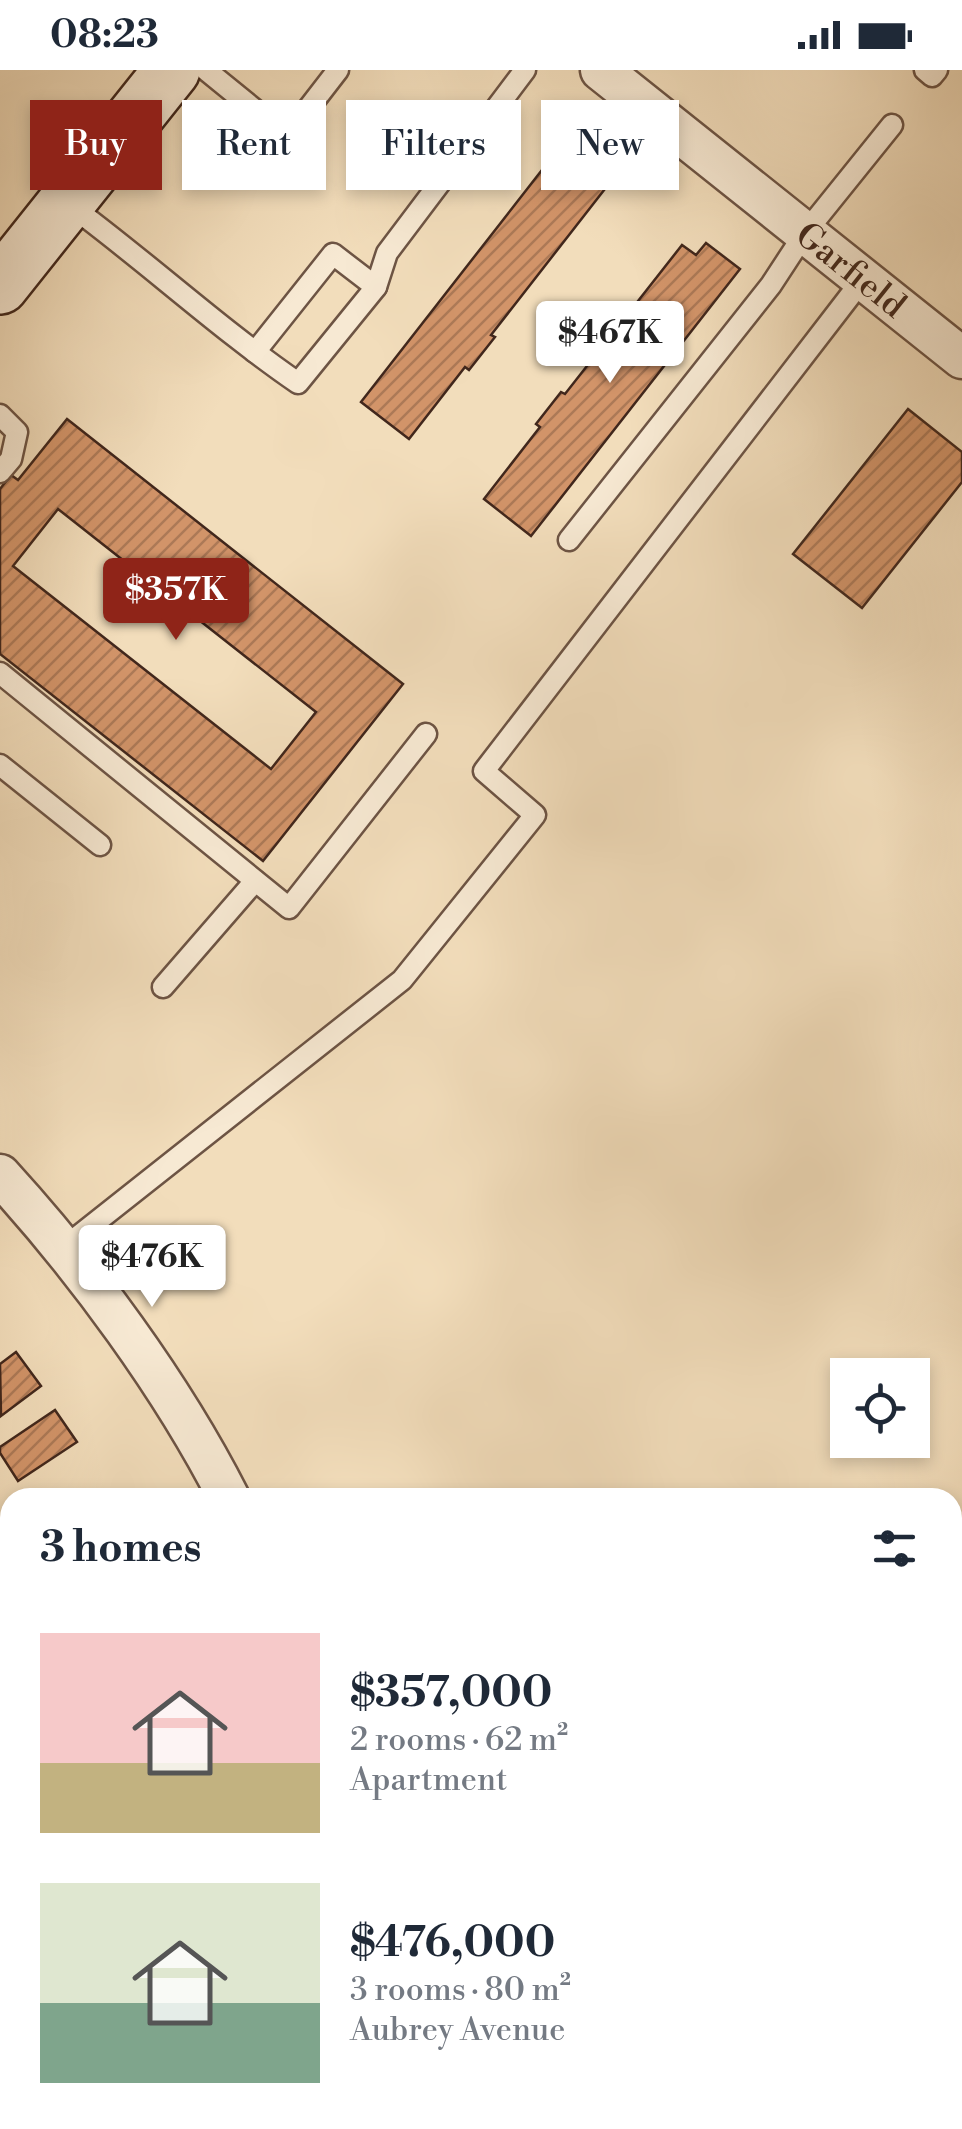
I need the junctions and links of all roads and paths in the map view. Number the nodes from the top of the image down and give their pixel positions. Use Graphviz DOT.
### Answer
graph roads {
  1 [pos="172,70"];
  2 [pos="206,70"];
  3 [pos="338,70"];
  4 [pos="525,70"];
  5 [pos="601,70"];
  6 [pos="925,70"];
  7 [pos="937,70"];
  8 [pos="892,125"];
  9 [pos="66,202"];
  10 [pos="805,233"];
  11 [pos="863,279"];
  12 [pos="0,286"];
  13 [pos="376,288"];
  14 [pos="255,352"];
  15 [pos="962,358"];
  16 [pos="0,414"];
  17 [pos="0,472"];
  18 [pos="570,540"];
  19 [pos="0,673"];
  20 [pos="426,734"];
  21 [pos="0,765"];
  22 [pos="100,845"];
  23 [pos="255,881"];
  24 [pos="163,988"];
  25 [pos="0,1175"];
  26 [pos="62,1249"];
  27 [pos="223,1488"];
  1 -- 9 [label="main road"];
  2 -- 3 [label="lane"];
  4 -- 13 [label="lane"];
  5 -- 10 [label="street, Garfield"];
  6 -- 7 [label="lane"];
  8 -- 10 [label="lane"];
  9 -- 12 [label="main road"];
  9 -- 14 [label="lane"];
  10 -- 11 [label="street, Garfield"];
  10 -- 18 [label="lane"];
  11 -- 15 [label="street, Garfield"];
  11 -- 26 [label="lane"];
  13 -- 14 [label="lane"];
  13 -- 14 [label="lane"];
  16 -- 17 [label="lane"];
  19 -- 23 [label="lane"];
  20 -- 23 [label="lane"];
  21 -- 22 [label="lane"];
  23 -- 24 [label="lane"];
  25 -- 26 [label="street"];
  26 -- 27 [label="street"];
}
